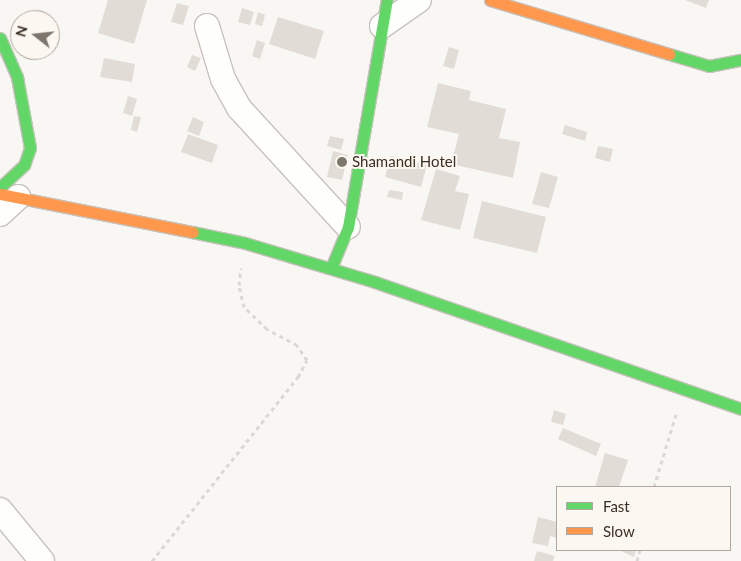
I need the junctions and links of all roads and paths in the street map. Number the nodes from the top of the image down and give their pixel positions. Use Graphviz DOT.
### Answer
graph roads {
  1 [pos="387,0"];
  2 [pos="419,0"];
  3 [pos="490,0"];
  4 [pos="207,26"];
  5 [pos="382,26"];
  6 [pos="0,38"];
  7 [pos="741,60"];
  8 [pos="6,192"];
  9 [pos="0,214"];
  10 [pos="348,227"];
  11 [pos="245,243"];
  12 [pos="331,268"];
  13 [pos="683,390"];
  14 [pos="741,409"];
  15 [pos="654,486"];
  16 [pos="0,510"];
  17 [pos="42,561"];
  18 [pos="152,561"];
  1 -- 5 [label="main road"];
  2 -- 5 [label="street"];
  3 -- 7 [label="main road"];
  4 -- 10 [label="street"];
  5 -- 10 [label="main road"];
  6 -- 8 [label="main road"];
  8 -- 9 [label="street"];
  8 -- 11 [label="main road"];
  10 -- 12 [label="main road"];
  11 -- 12 [label="main road"];
  11 -- 18 [label="path"];
  12 -- 13 [label="main road"];
  13 -- 14 [label="main road"];
  13 -- 15 [label="path"];
  16 -- 17 [label="street"];
}
